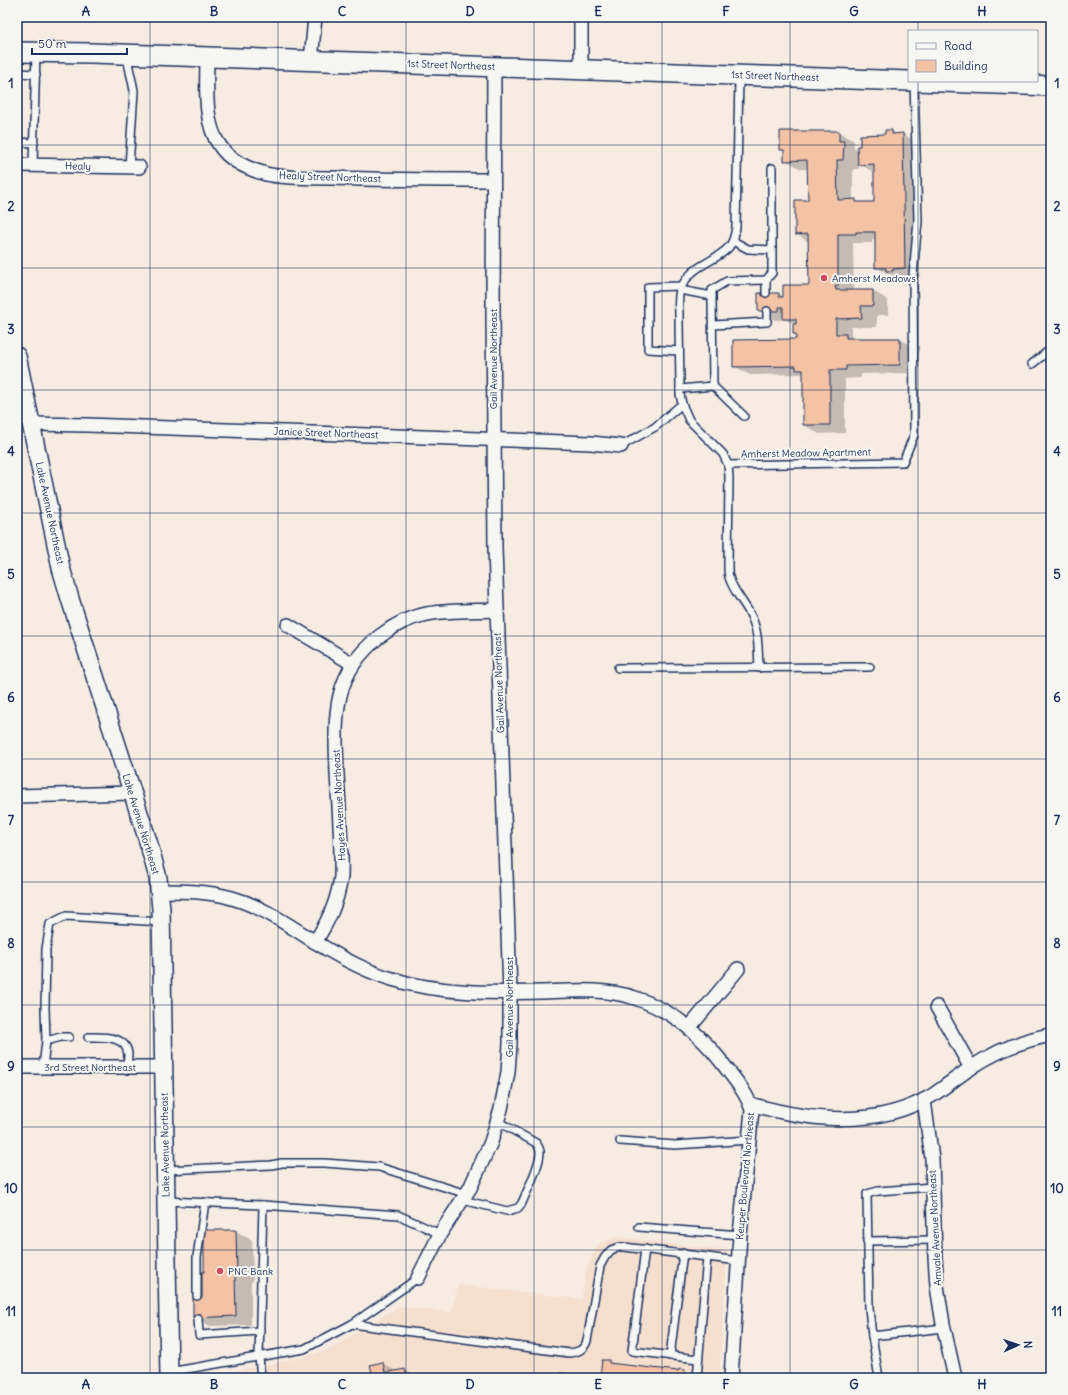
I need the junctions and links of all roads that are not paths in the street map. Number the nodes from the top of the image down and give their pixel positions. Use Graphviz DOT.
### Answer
graph roads {
  1 [pos="315,17"];
  2 [pos="581,17"];
  3 [pos="17,52"];
  4 [pos="36,52"];
  5 [pos="127,54"];
  6 [pos="207,57"];
  7 [pos="311,61"];
  8 [pos="494,66"];
  9 [pos="582,70"];
  10 [pos="17,73"];
  11 [pos="36,74"];
  12 [pos="739,74"];
  13 [pos="908,81"];
  14 [pos="915,82"];
  15 [pos="942,82"];
  16 [pos="1051,86"];
  17 [pos="17,142"];
  18 [pos="34,143"];
  19 [pos="17,165"];
  20 [pos="33,165"];
  21 [pos="134,167"];
  22 [pos="772,168"];
  23 [pos="493,180"];
  24 [pos="732,241"];
  25 [pos="772,250"];
  26 [pos="766,280"];
  27 [pos="681,288"];
  28 [pos="766,293"];
  29 [pos="712,296"];
  30 [pos="767,311"];
  31 [pos="713,325"];
  32 [pos="1051,348"];
  33 [pos="679,351"];
  34 [pos="17,356"];
  35 [pos="1032,364"];
  36 [pos="713,386"];
  37 [pos="680,388"];
  38 [pos="682,404"];
  39 [pos="744,416"];
  40 [pos="31,424"];
  41 [pos="494,439"];
  42 [pos="621,446"];
  43 [pos="728,465"];
  44 [pos="496,610"];
  45 [pos="288,625"];
  46 [pos="353,664"];
  47 [pos="870,667"];
  48 [pos="618,668"];
  49 [pos="759,668"];
  50 [pos="133,793"];
  51 [pos="17,796"];
  52 [pos="159,891"];
  53 [pos="161,922"];
  54 [pos="315,942"];
  55 [pos="738,969"];
  56 [pos="510,992"];
  57 [pos="938,1007"];
  58 [pos="689,1028"];
  59 [pos="1051,1035"];
  60 [pos="88,1037"];
  61 [pos="68,1038"];
  62 [pos="46,1041"];
  63 [pos="164,1066"];
  64 [pos="17,1067"];
  65 [pos="43,1067"];
  66 [pos="127,1067"];
  67 [pos="971,1068"];
  68 [pos="924,1100"];
  69 [pos="750,1104"];
  70 [pos="497,1120"];
  71 [pos="750,1140"];
  72 [pos="620,1141"];
  73 [pos="166,1170"];
  74 [pos="933,1187"];
  75 [pos="465,1197"];
  76 [pos="166,1201"];
  77 [pos="205,1202"];
  78 [pos="263,1205"];
  79 [pos="639,1227"];
  80 [pos="440,1234"];
  81 [pos="740,1235"];
  82 [pos="934,1240"];
  83 [pos="867,1241"];
  84 [pos="645,1249"];
  85 [pos="683,1253"];
  86 [pos="707,1256"];
  87 [pos="739,1261"];
  88 [pos="418,1278"];
  89 [pos="196,1296"];
  90 [pos="198,1318"];
  91 [pos="352,1324"];
  92 [pos="944,1328"];
  93 [pos="260,1331"];
  94 [pos="872,1336"];
  95 [pos="670,1356"];
  96 [pos="259,1357"];
  97 [pos="698,1360"];
  98 [pos="168,1375"];
  99 [pos="261,1378"];
  100 [pos="697,1378"];
  101 [pos="731,1378"];
  102 [pos="879,1378"];
  103 [pos="955,1378"];
  1 -- 7 [label="street"];
  2 -- 9 [label="street"];
  3 -- 4 [label="main road, 1st Street Northeast"];
  4 -- 5 [label="main road, 1st Street Northeast"];
  4 -- 11 [label="lane"];
  5 -- 6 [label="main road, 1st Street Northeast"];
  5 -- 21 [label="lane"];
  6 -- 7 [label="main road, 1st Street Northeast"];
  6 -- 23 [label="street, Healy Street Northeast"];
  7 -- 8 [label="main road, 1st Street Northeast"];
  8 -- 9 [label="main road, 1st Street Northeast"];
  8 -- 23 [label="street, Gail Avenue Northeast"];
  9 -- 12 [label="main road, 1st Street Northeast"];
  10 -- 11 [label="lane"];
  11 -- 18 [label="lane"];
  12 -- 13 [label="main road, 1st Street Northeast"];
  12 -- 24 [label="lane"];
  14 -- 43 [label="lane, Amherst Meadow Apartment"];
  15 -- 16 [label="main road"];
  17 -- 18 [label="lane"];
  18 -- 20 [label="lane"];
  19 -- 20 [label="street, Healy"];
  20 -- 21 [label="street, Healy"];
  22 -- 25 [label="lane"];
  23 -- 41 [label="street, Gail Avenue Northeast"];
  24 -- 25 [label="lane"];
  24 -- 27 [label="lane"];
  25 -- 26 [label="lane"];
  26 -- 28 [label="lane"];
  26 -- 29 [label="lane"];
  27 -- 29 [label="lane"];
  27 -- 33 [label="lane"];
  27 -- 33 [label="lane"];
  29 -- 31 [label="lane"];
  30 -- 31 [label="lane"];
  31 -- 36 [label="lane"];
  32 -- 35 [label="lane"];
  33 -- 37 [label="lane"];
  34 -- 40 [label="street, Lake Avenue Northeast"];
  36 -- 37 [label="lane"];
  36 -- 39 [label="lane"];
  37 -- 38 [label="lane"];
  38 -- 42 [label="lane"];
  38 -- 43 [label="lane"];
  40 -- 41 [label="street, Janice Street Northeast"];
  40 -- 50 [label="street, Lake Avenue Northeast"];
  41 -- 42 [label="street, Janice Street Northeast"];
  41 -- 44 [label="street, Gail Avenue Northeast"];
  43 -- 49 [label="lane, Amherst Meadow Apartment"];
  44 -- 46 [label="street, Hayes Avenue Northeast"];
  44 -- 56 [label="street, Gail Avenue Northeast"];
  45 -- 46 [label="street"];
  46 -- 54 [label="street, Hayes Avenue Northeast"];
  47 -- 49 [label="lane"];
  48 -- 49 [label="lane"];
  50 -- 51 [label="street"];
  50 -- 52 [label="street, Lake Avenue Northeast"];
  52 -- 53 [label="street, Lake Avenue Northeast"];
  52 -- 54 [label="street, Keuper Boulevard Northeast"];
  53 -- 62 [label="lane"];
  53 -- 63 [label="street, Lake Avenue Northeast"];
  54 -- 56 [label="street, Keuper Boulevard Northeast"];
  55 -- 58 [label="street"];
  56 -- 58 [label="street, Keuper Boulevard Northeast"];
  56 -- 70 [label="street, Gail Avenue Northeast"];
  57 -- 67 [label="street"];
  58 -- 69 [label="street, Keuper Boulevard Northeast"];
  59 -- 67 [label="street"];
  60 -- 66 [label="lane"];
  61 -- 62 [label="lane"];
  62 -- 65 [label="lane"];
  63 -- 66 [label="street, 3rd Street Northeast"];
  63 -- 73 [label="street, Lake Avenue Northeast"];
  64 -- 65 [label="street, 3rd Street Northeast"];
  65 -- 66 [label="street, 3rd Street Northeast"];
  67 -- 68 [label="street"];
  68 -- 69 [label="street"];
  68 -- 74 [label="street, Amvale Avenue Northeast"];
  69 -- 71 [label="street, Keuper Boulevard Northeast"];
  70 -- 75 [label="street, Gail Avenue Northeast"];
  70 -- 75 [label="lane"];
  71 -- 72 [label="lane"];
  71 -- 81 [label="street, Keuper Boulevard Northeast"];
  73 -- 75 [label="lane"];
  73 -- 76 [label="street, Lake Avenue Northeast"];
  74 -- 82 [label="street, Amvale Avenue Northeast"];
  74 -- 83 [label="lane"];
  75 -- 80 [label="street, Gail Avenue Northeast"];
  76 -- 77 [label="lane"];
  76 -- 98 [label="street, Lake Avenue Northeast"];
  77 -- 78 [label="lane"];
  77 -- 89 [label="lane"];
  78 -- 80 [label="lane"];
  78 -- 93 [label="lane"];
  79 -- 81 [label="lane"];
  80 -- 88 [label="street, Gail Avenue Northeast"];
  81 -- 87 [label="street, Keuper Boulevard Northeast"];
  82 -- 83 [label="lane"];
  82 -- 92 [label="street, Amvale Avenue Northeast"];
  83 -- 94 [label="lane"];
  84 -- 85 [label="lane"];
  84 -- 91 [label="lane"];
  84 -- 95 [label="lane"];
  85 -- 86 [label="lane"];
  85 -- 95 [label="lane"];
  86 -- 87 [label="lane"];
  86 -- 97 [label="lane"];
  87 -- 101 [label="street, Keuper Boulevard Northeast"];
  88 -- 91 [label="lane"];
  90 -- 93 [label="lane"];
  91 -- 96 [label="lane"];
  92 -- 94 [label="lane"];
  92 -- 103 [label="street, Amvale Avenue Northeast"];
  93 -- 96 [label="lane"];
  94 -- 102 [label="lane"];
  95 -- 97 [label="lane"];
  96 -- 98 [label="lane"];
  96 -- 99 [label="lane"];
  97 -- 100 [label="lane"];
}
